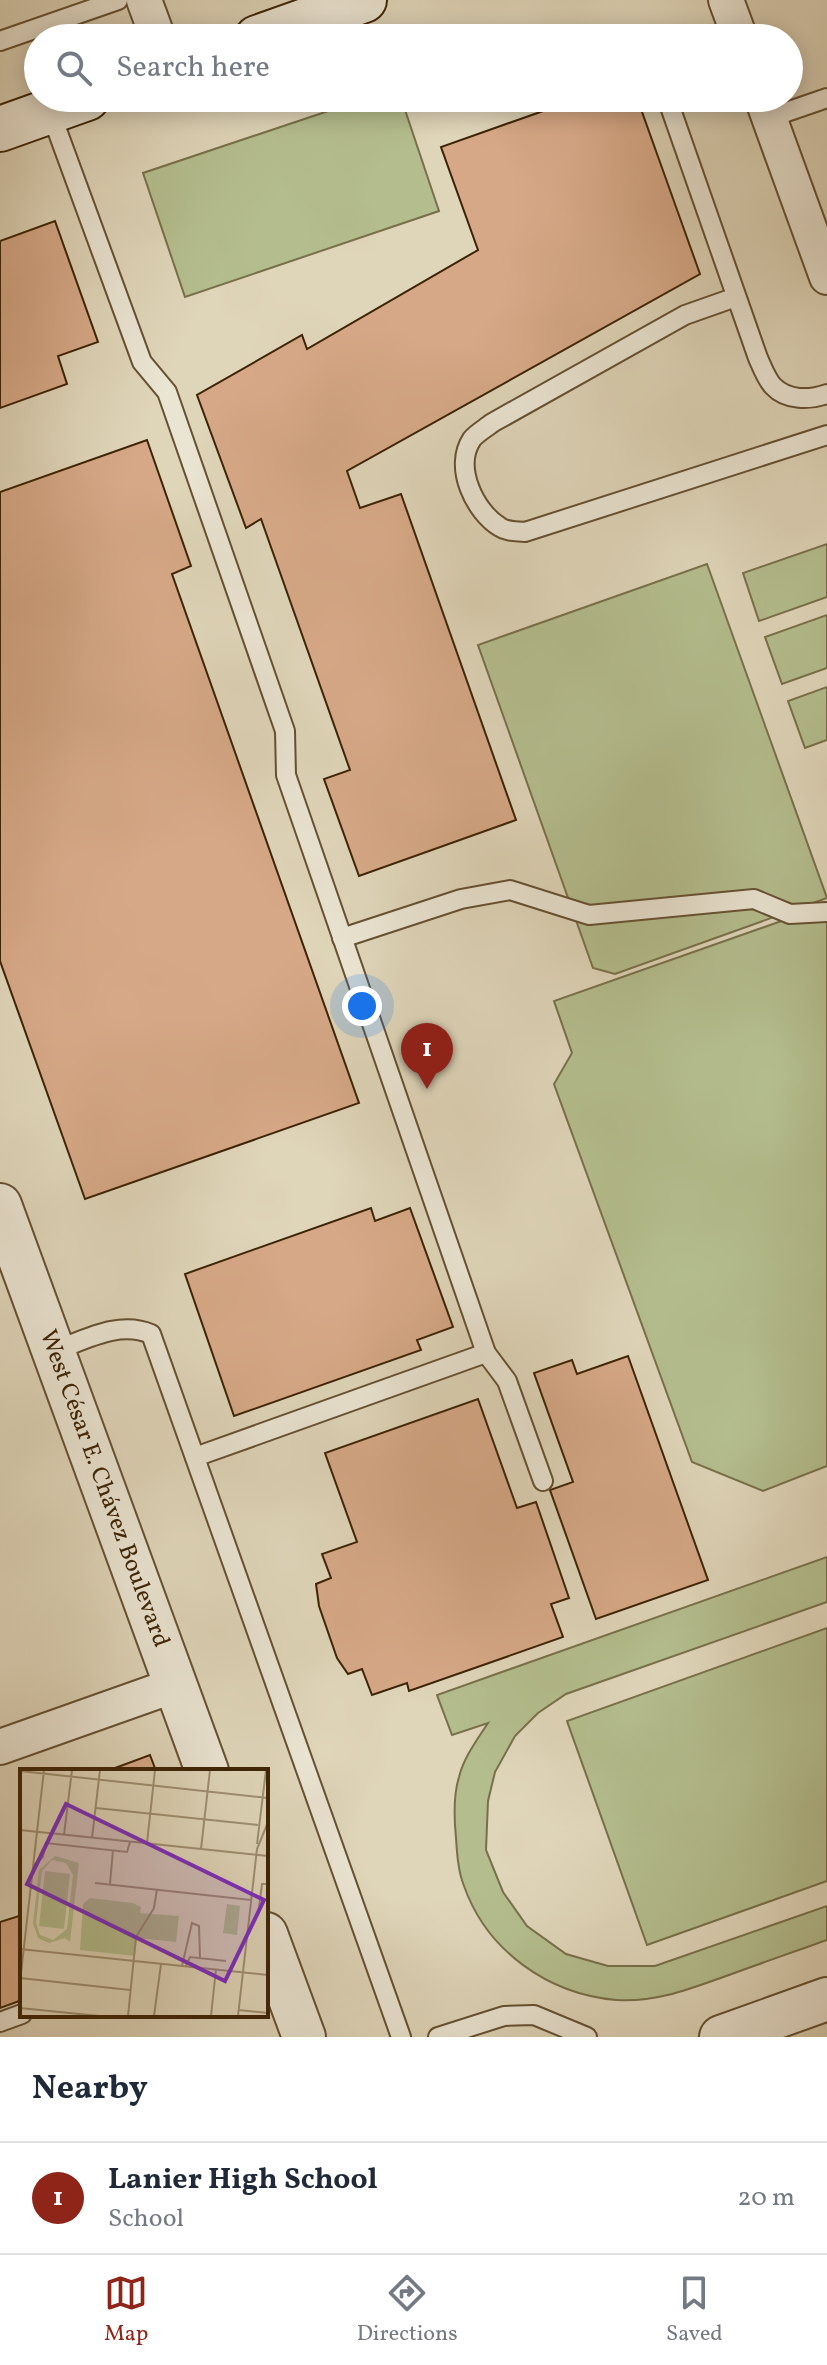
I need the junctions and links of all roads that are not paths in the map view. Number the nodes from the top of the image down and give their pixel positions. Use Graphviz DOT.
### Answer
graph roads {
  1 [pos="118,0"];
  2 [pos="144,0"];
  3 [pos="364,0"];
  4 [pos="726,0"];
  5 [pos="49,24"];
  6 [pos="153,24"];
  7 [pos="296,24"];
  8 [pos="735,24"];
  9 [pos="24,33"];
  10 [pos="0,41"];
  11 [pos="827,98"];
  12 [pos="803,102"];
  13 [pos="49,112"];
  14 [pos="71,112"];
  15 [pos="672,112"];
  16 [pos="767,112"];
  17 [pos="0,129"];
  18 [pos="827,277"];
  19 [pos="736,297"];
  20 [pos="827,394"];
  21 [pos="827,435"];
  22 [pos="827,912"];
  23 [pos="342,938"];
  24 [pos="0,1205"];
  25 [pos="54,1351"];
  26 [pos="486,1353"];
  27 [pos="195,1457"];
  28 [pos="543,1481"];
  29 [pos="175,1685"];
  30 [pos="0,1747"];
  31 [pos="206,1769"];
  32 [pos="268,1939"];
  33 [pos="827,1999"];
  34 [pos="20,2015"];
  35 [pos="0,2022"];
  36 [pos="304,2037"];
  37 [pos="401,2037"];
  38 [pos="438,2037"];
  39 [pos="587,2037"];
  40 [pos="721,2037"];
  1 -- 5 [label="lane"];
  2 -- 6 [label="street"];
  3 -- 7 [label="main road"];
  4 -- 8 [label="street"];
  9 -- 10 [label="lane"];
  11 -- 12 [label="lane"];
  13 -- 17 [label="main road"];
  14 -- 23 [label="lane"];
  15 -- 19 [label="lane"];
  16 -- 18 [label="street"];
  19 -- 20 [label="lane"];
  19 -- 21 [label="lane"];
  22 -- 23 [label="lane"];
  23 -- 26 [label="lane"];
  24 -- 25 [label="street, West César E. Chávez Boulevard"];
  25 -- 27 [label="lane"];
  25 -- 29 [label="street, West César E. Chávez Boulevard"];
  26 -- 27 [label="lane"];
  26 -- 28 [label="lane"];
  27 -- 37 [label="lane"];
  29 -- 30 [label="street"];
  29 -- 31 [label="street, West César E. Chávez Boulevard"];
  32 -- 36 [label="street"];
  33 -- 40 [label="street"];
  34 -- 35 [label="lane"];
  38 -- 39 [label="lane"];
}
